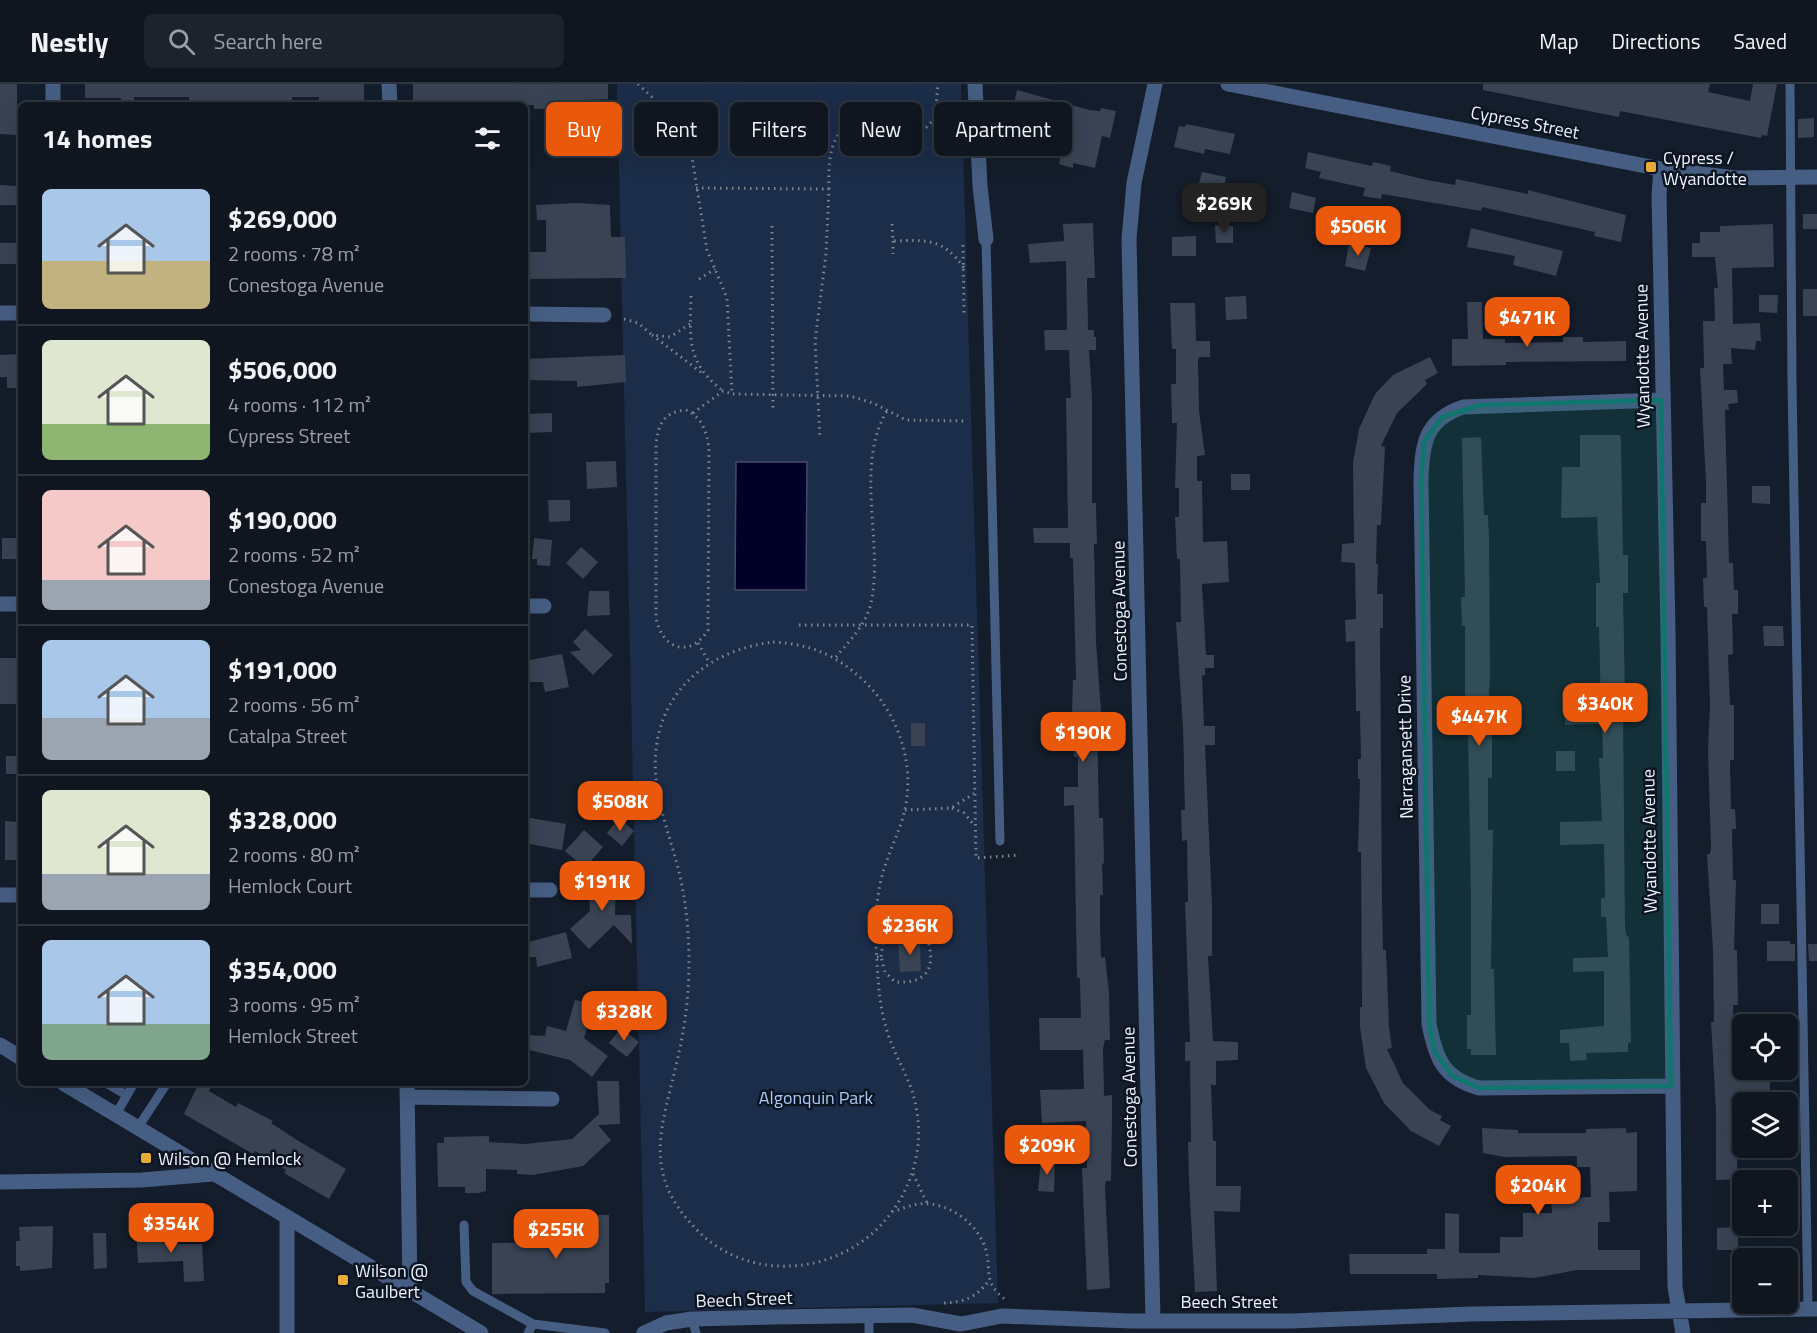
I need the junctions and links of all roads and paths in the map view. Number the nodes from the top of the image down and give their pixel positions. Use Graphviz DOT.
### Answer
graph roads {
  1 [pos="53,84"];
  2 [pos="389,84"];
  3 [pos="638,84"];
  4 [pos="938,84"];
  5 [pos="975,84"];
  6 [pos="1155,84"];
  7 [pos="1228,84"];
  8 [pos="1790,84"];
  9 [pos="53,102"];
  10 [pos="390,102"];
  11 [pos="922,129"];
  12 [pos="840,133"];
  13 [pos="1661,169"];
  14 [pos="1790,177"];
  15 [pos="1817,177"];
  16 [pos="696,188"];
  17 [pos="829,189"];
  18 [pos="892,224"];
  19 [pos="772,226"];
  20 [pos="986,239"];
  21 [pos="893,241"];
  22 [pos="963,245"];
  23 [pos="893,254"];
  24 [pos="964,268"];
  25 [pos="715,269"];
  26 [pos="699,279"];
  27 [pos="691,296"];
  28 [pos="0,313"];
  29 [pos="18,313"];
  30 [pos="528,314"];
  31 [pos="964,314"];
  32 [pos="604,315"];
  33 [pos="624,319"];
  34 [pos="690,324"];
  35 [pos="652,335"];
  36 [pos="703,374"];
  37 [pos="723,390"];
  38 [pos="732,394"];
  39 [pos="773,394"];
  40 [pos="817,395"];
  41 [pos="1661,400"];
  42 [pos="773,411"];
  43 [pos="887,411"];
  44 [pos="693,413"];
  45 [pos="968,421"];
  46 [pos="820,439"];
  47 [pos="0,604"];
  48 [pos="18,604"];
  49 [pos="528,606"];
  50 [pos="544,606"];
  51 [pos="799,625"];
  52 [pos="862,626"];
  53 [pos="698,644"];
  54 [pos="836,657"];
  55 [pos="709,662"];
  56 [pos="975,793"];
  57 [pos="951,808"];
  58 [pos="905,810"];
  59 [pos="976,827"];
  60 [pos="1000,841"];
  61 [pos="1020,855"];
  62 [pos="528,890"];
  63 [pos="550,890"];
  64 [pos="0,895"];
  65 [pos="18,895"];
  66 [pos="879,957"];
  67 [pos="0,1045"];
  68 [pos="18,1056"];
  69 [pos="111,1086"];
  70 [pos="132,1086"];
  71 [pos="165,1086"];
  72 [pos="1671,1086"];
  73 [pos="83,1088"];
  74 [pos="407,1090"];
  75 [pos="126,1095"];
  76 [pos="552,1099"];
  77 [pos="115,1116"];
  78 [pos="137,1129"];
  79 [pos="213,1174"];
  80 [pos="913,1174"];
  81 [pos="0,1182"];
  82 [pos="928,1204"];
  83 [pos="892,1212"];
  84 [pos="287,1218"];
  85 [pos="464,1225"];
  86 [pos="410,1291"];
  87 [pos="1012,1301"];
  88 [pos="1813,1309"];
  89 [pos="1680,1312"];
  90 [pos="869,1316"];
  91 [pos="1002,1316"];
  92 [pos="1153,1321"];
  93 [pos="533,1324"];
  94 [pos="694,1326"];
  95 [pos="1263,1327"];
  96 [pos="961,1328"];
  97 [pos="473,1331"];
  98 [pos="287,1333"];
  99 [pos="528,1333"];
  100 [pos="605,1333"];
  101 [pos="644,1333"];
  102 [pos="869,1333"];
  103 [pos="1002,1333"];
  104 [pos="1683,1333"];
  1 -- 9 [label="street"];
  2 -- 10 [label="street"];
  3 -- 16 [label="path"];
  4 -- 11 [label="path"];
  5 -- 20 [label="street"];
  6 -- 92 [label="street, Conestoga Avenue"];
  7 -- 13 [label="street, Cypress Street"];
  8 -- 14 [label="lane"];
  12 -- 17 [label="path"];
  13 -- 14 [label="street, Cypress Street"];
  13 -- 41 [label="street, Wyandotte Avenue"];
  14 -- 15 [label="street, Cypress Street"];
  14 -- 88 [label="lane"];
  16 -- 17 [label="path"];
  16 -- 25 [label="path"];
  17 -- 40 [label="path"];
  18 -- 21 [label="path"];
  19 -- 39 [label="path"];
  20 -- 60 [label="lane"];
  21 -- 23 [label="path"];
  21 -- 24 [label="path"];
  22 -- 24 [label="path"];
  24 -- 31 [label="path"];
  25 -- 26 [label="path"];
  25 -- 38 [label="path"];
  27 -- 34 [label="path"];
  28 -- 29 [label="street"];
  30 -- 32 [label="street"];
  33 -- 35 [label="path"];
  34 -- 35 [label="path"];
  34 -- 36 [label="path"];
  35 -- 36 [label="path"];
  36 -- 37 [label="path"];
  37 -- 38 [label="path"];
  37 -- 44 [label="path"];
  38 -- 39 [label="path"];
  39 -- 40 [label="path"];
  39 -- 42 [label="path"];
  40 -- 43 [label="path"];
  40 -- 46 [label="path"];
  41 -- 72 [label="street, Wyandotte Avenue"];
  41 -- 72 [label="street, Narragansett Drive"];
  43 -- 45 [label="path"];
  43 -- 52 [label="path"];
  44 -- 53 [label="path"];
  44 -- 53 [label="path"];
  47 -- 48 [label="street"];
  49 -- 50 [label="street"];
  51 -- 52 [label="path"];
  52 -- 54 [label="path"];
  52 -- 56 [label="path"];
  53 -- 55 [label="path"];
  54 -- 55 [label="path"];
  54 -- 58 [label="path"];
  55 -- 83 [label="path"];
  56 -- 57 [label="path"];
  56 -- 59 [label="path"];
  57 -- 58 [label="path"];
  57 -- 59 [label="path"];
  58 -- 66 [label="path"];
  59 -- 61 [label="path"];
  62 -- 63 [label="street"];
  64 -- 65 [label="street"];
  66 -- 66 [label="path"];
  66 -- 80 [label="path"];
  67 -- 68 [label="street"];
  69 -- 75 [label="lane"];
  70 -- 75 [label="lane"];
  71 -- 78 [label="lane"];
  72 -- 89 [label="street, Wyandotte Avenue"];
  73 -- 77 [label="street"];
  74 -- 76 [label="street"];
  74 -- 86 [label="street"];
  75 -- 77 [label="lane"];
  77 -- 78 [label="street"];
  78 -- 79 [label="street"];
  79 -- 81 [label="street"];
  79 -- 84 [label="street"];
  80 -- 82 [label="path"];
  80 -- 83 [label="path"];
  82 -- 83 [label="path"];
  82 -- 87 [label="path"];
  84 -- 86 [label="street"];
  84 -- 98 [label="street"];
  85 -- 93 [label="lane"];
  86 -- 97 [label="street"];
  88 -- 89 [label="street, Beech Street"];
  89 -- 95 [label="street, Beech Street"];
  89 -- 104 [label="street, Wyandotte Avenue"];
  90 -- 94 [label="street, Beech Street"];
  90 -- 96 [label="street, Beech Street"];
  90 -- 102 [label="lane"];
  91 -- 92 [label="street, Beech Street"];
  91 -- 96 [label="street, Beech Street"];
  91 -- 103 [label="street"];
  92 -- 95 [label="street, Beech Street"];
  93 -- 99 [label="lane"];
  93 -- 100 [label="lane"];
  94 -- 101 [label="street, Beech Street"];
}
